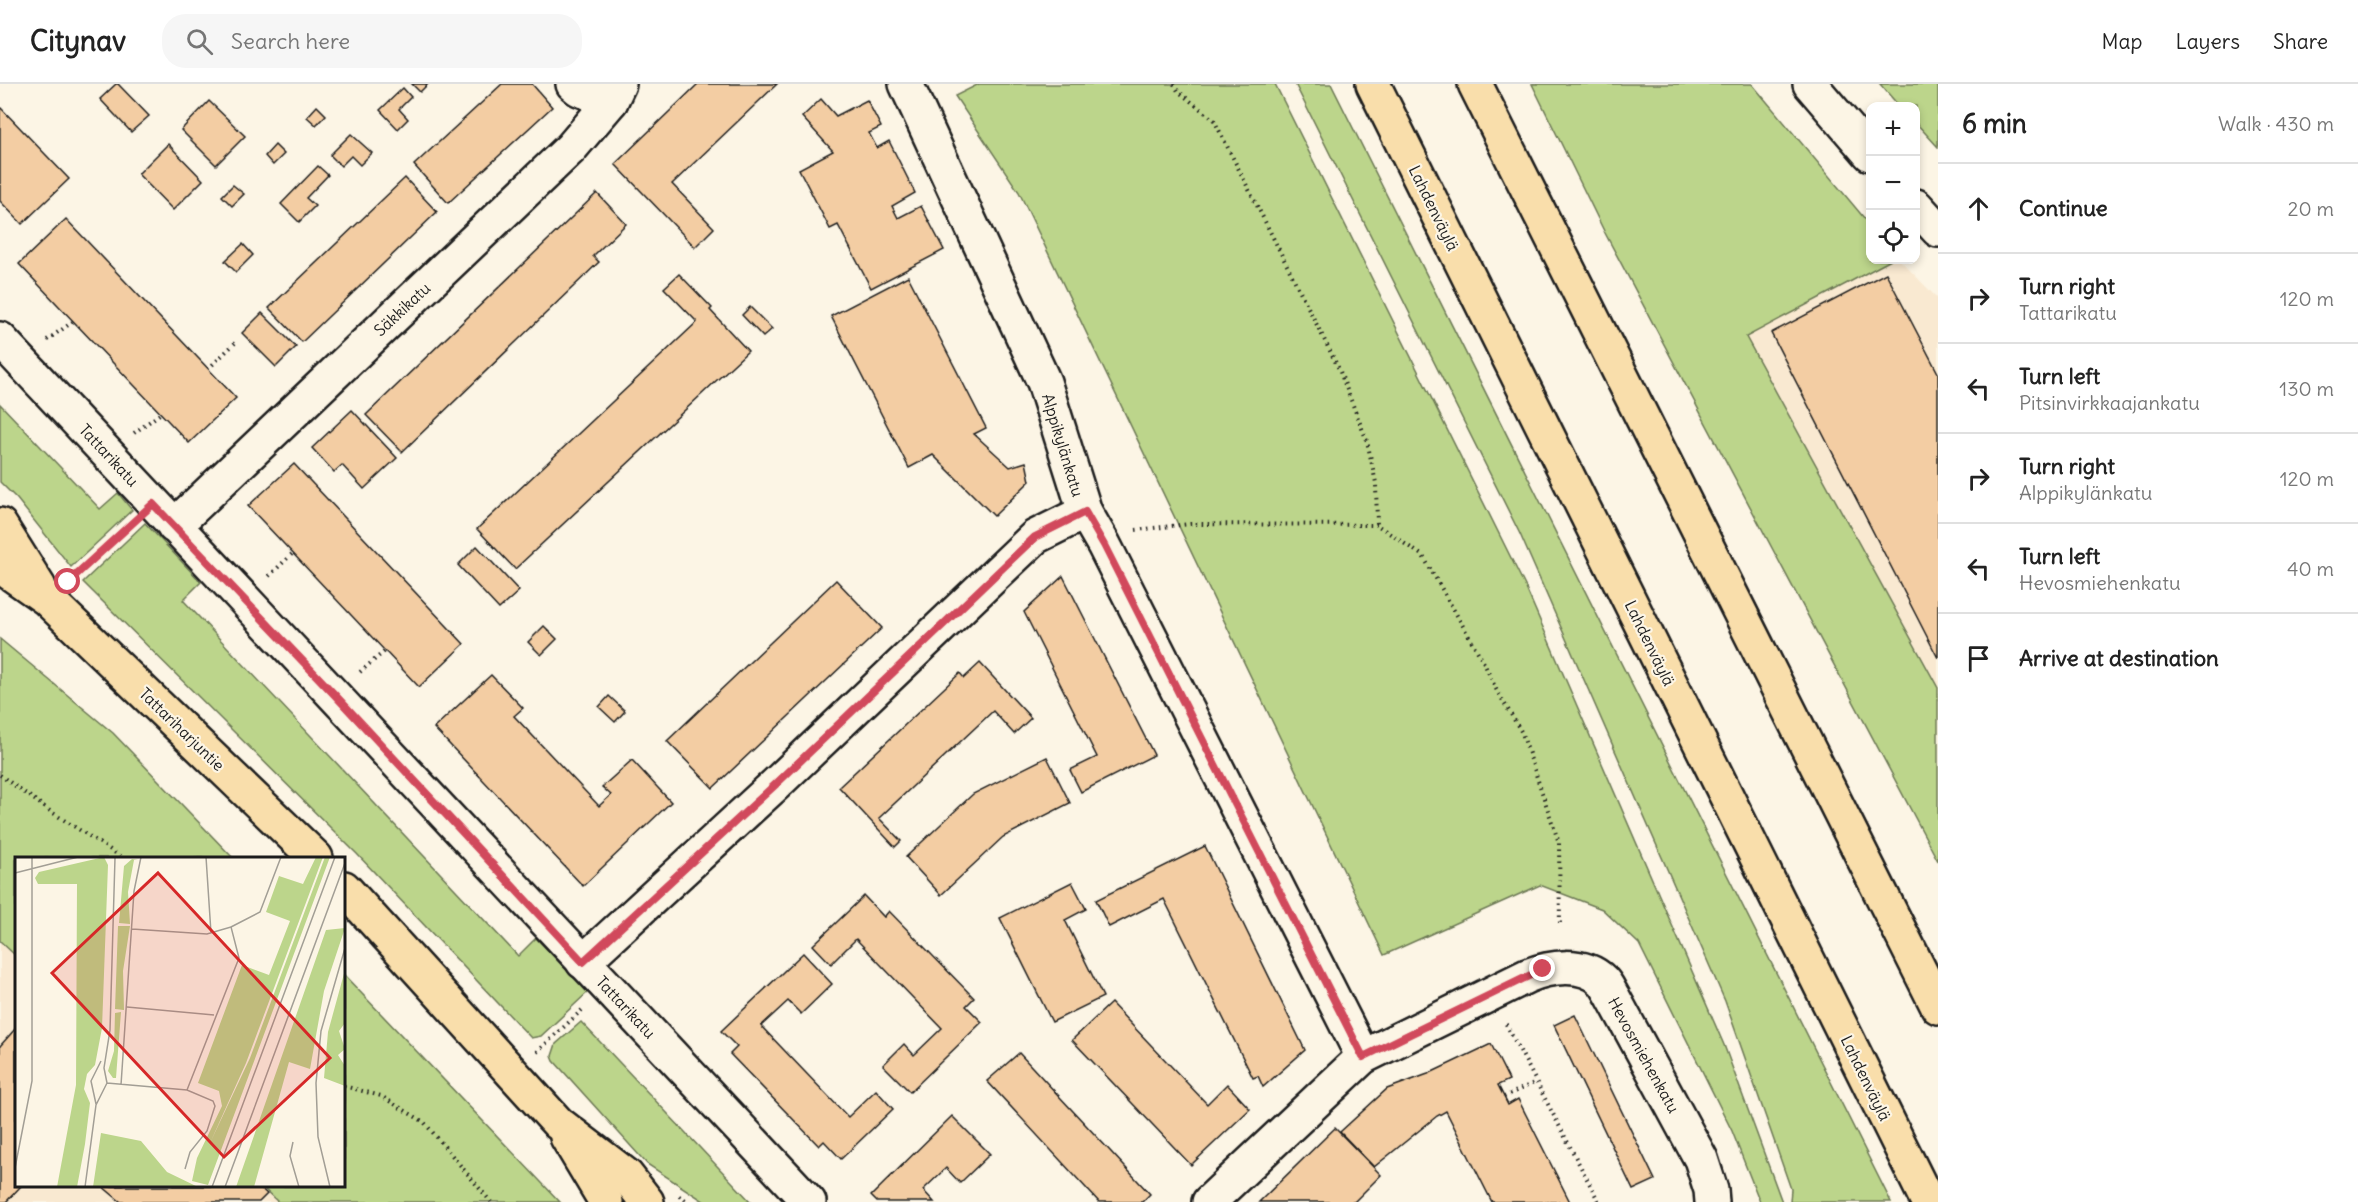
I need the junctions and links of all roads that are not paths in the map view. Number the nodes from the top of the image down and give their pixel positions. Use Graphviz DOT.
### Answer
graph roads {
  1 [pos="573,84"];
  2 [pos="906,84"];
  3 [pos="1373,84"];
  4 [pos="1475,84"];
  5 [pos="1810,84"];
  6 [pos="615,93"];
  7 [pos="1866,149"];
  8 [pos="1920,210"];
  9 [pos="1938,230"];
  10 [pos="0,339"];
  11 [pos="1085,512"];
  12 [pos="164,515"];
  13 [pos="0,525"];
  14 [pos="0,566"];
  15 [pos="57,591"];
  16 [pos="315,857"];
  17 [pos="345,889"];
  18 [pos="583,962"];
  19 [pos="1938,1007"];
  20 [pos="1363,1057"];
  21 [pos="558,1123"];
  22 [pos="606,1202"];
  23 [pos="647,1202"];
  24 [pos="809,1202"];
  25 [pos="1209,1202"];
  26 [pos="1712,1202"];
  27 [pos="1928,1202"];
  1 -- 6 [label="street"];
  2 -- 11 [label="street, Alppikylänkatu"];
  3 -- 27 [label="main road, Lahdenväylä"];
  4 -- 19 [label="main road"];
  5 -- 7 [label="street"];
  6 -- 12 [label="street, Säkkikatu"];
  8 -- 9 [label="street"];
  10 -- 12 [label="street, Tattarikatu"];
  11 -- 18 [label="street"];
  11 -- 20 [label="street, Alppikylänkatu"];
  12 -- 18 [label="street, Tattarikatu"];
  13 -- 15 [label="main road, Tattariharjuntie"];
  14 -- 15 [label="main road, Tattariharjuntie"];
  15 -- 16 [label="main road, Tattariharjuntie"];
  17 -- 21 [label="main road"];
  18 -- 24 [label="street, Tattarikatu"];
  20 -- 25 [label="street, Hevosmiehenkatu"];
  20 -- 26 [label="street, Hevosmiehenkatu"];
  21 -- 22 [label="main road"];
  21 -- 23 [label="main road"];
}
